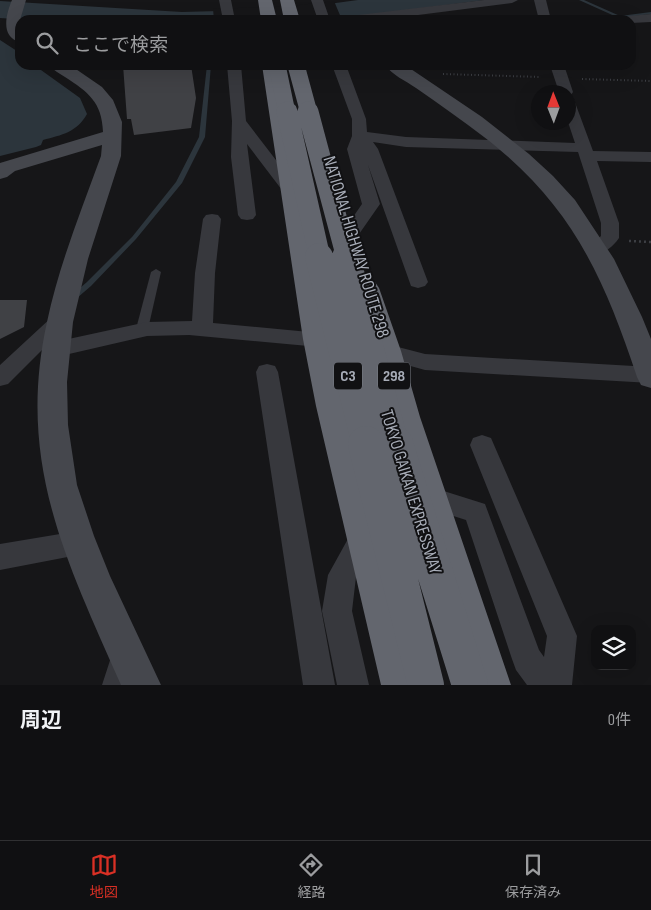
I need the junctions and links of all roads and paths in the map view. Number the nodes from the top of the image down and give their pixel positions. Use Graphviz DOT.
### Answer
graph roads {
  1 [pos="19,0"];
  2 [pos="225,0"];
  3 [pos="258,0"];
  4 [pos="265,0"];
  5 [pos="279,0"];
  6 [pos="287,0"];
  7 [pos="317,0"];
  8 [pos="512,0"];
  9 [pos="540,0"];
  10 [pos="16,15"];
  11 [pos="228,15"];
  12 [pos="261,15"];
  13 [pos="268,15"];
  14 [pos="283,15"];
  15 [pos="291,15"];
  16 [pos="322,15"];
  17 [pos="390,15"];
  18 [pos="544,15"];
  19 [pos="651,18"];
  20 [pos="636,19"];
  21 [pos="636,27"];
  22 [pos="651,27"];
  23 [pos="65,70"];
  24 [pos="234,70"];
  25 [pos="271,70"];
  26 [pos="278,70"];
  27 [pos="297,70"];
  28 [pos="304,70"];
  29 [pos="341,70"];
  30 [pos="401,70"];
  31 [pos="559,72"];
  32 [pos="435,74"];
  33 [pos="651,81"];
  34 [pos="564,85"];
  35 [pos="239,121"];
  36 [pos="576,122"];
  37 [pos="113,135"];
  38 [pos="360,136"];
  39 [pos="506,146"];
  40 [pos="587,152"];
  41 [pos="651,157"];
  42 [pos="0,173"];
  43 [pos="291,190"];
  44 [pos="247,216"];
  45 [pos="212,219"];
  46 [pos="351,232"];
  47 [pos="596,249"];
  48 [pos="156,272"];
  49 [pos="418,282"];
  50 [pos="202,329"];
  51 [pos="142,330"];
  52 [pos="58,335"];
  53 [pos="317,339"];
  54 [pos="387,351"];
  55 [pos="267,372"];
  56 [pos="651,376"];
  57 [pos="0,378"];
  58 [pos="482,445"];
  59 [pos="431,498"];
  60 [pos="363,536"];
  61 [pos="78,543"];
  62 [pos="0,557"];
  63 [pos="127,653"];
  64 [pos="118,685"];
  65 [pos="141,685"];
  66 [pos="319,685"];
  67 [pos="353,685"];
  68 [pos="401,685"];
  69 [pos="426,685"];
  70 [pos="470,685"];
  71 [pos="492,685"];
  72 [pos="546,685"];
  73 [pos="556,685"];
  1 -- 10 [label="street"];
  2 -- 11 [label="street"];
  3 -- 12 [label="highway"];
  4 -- 13 [label="highway"];
  5 -- 14 [label="highway"];
  6 -- 15 [label="highway"];
  7 -- 16 [label="street"];
  8 -- 17 [label="street"];
  9 -- 18 [label="street"];
  19 -- 20 [label="street"];
  21 -- 22 [label="street"];
  23 -- 37 [label="street"];
  24 -- 35 [label="street"];
  25 -- 43 [label="highway"];
  26 -- 69 [label="highway, TOKYO GAIKAN EXPRESSWAY / C3, bridge"];
  27 -- 70 [label="highway, TOKYO GAIKAN EXPRESSWAY / C3, bridge"];
  28 -- 46 [label="highway, NATIONAL HIGHWAY ROUTE 298 / 298"];
  29 -- 38 [label="street"];
  30 -- 39 [label="street"];
  31 -- 32 [label="path"];
  31 -- 33 [label="path"];
  31 -- 34 [label="street"];
  35 -- 43 [label="street"];
  35 -- 44 [label="street"];
  36 -- 40 [label="street"];
  37 -- 42 [label="street"];
  37 -- 52 [label="street"];
  38 -- 39 [label="street"];
  38 -- 46 [label="street"];
  38 -- 49 [label="street"];
  39 -- 40 [label="street"];
  39 -- 47 [label="street"];
  40 -- 41 [label="street"];
  40 -- 47 [label="street"];
  43 -- 53 [label="highway"];
  45 -- 50 [label="street"];
  46 -- 54 [label="highway, NATIONAL HIGHWAY ROUTE 298 / 298"];
  47 -- 56 [label="street"];
  48 -- 51 [label="lane"];
  50 -- 51 [label="street"];
  50 -- 53 [label="street"];
  51 -- 52 [label="street"];
  52 -- 57 [label="street"];
  52 -- 61 [label="street"];
  53 -- 54 [label="street"];
  53 -- 60 [label="highway"];
  54 -- 56 [label="street"];
  54 -- 59 [label="highway, NATIONAL HIGHWAY ROUTE 298 / 298"];
  55 -- 66 [label="street"];
  58 -- 73 [label="street"];
  59 -- 71 [label="highway, NATIONAL HIGHWAY ROUTE 298 / 298"];
  59 -- 72 [label="street"];
  60 -- 67 [label="street"];
  60 -- 68 [label="highway"];
  61 -- 62 [label="street"];
  61 -- 63 [label="street"];
  63 -- 64 [label="street"];
  63 -- 65 [label="street"];
}
